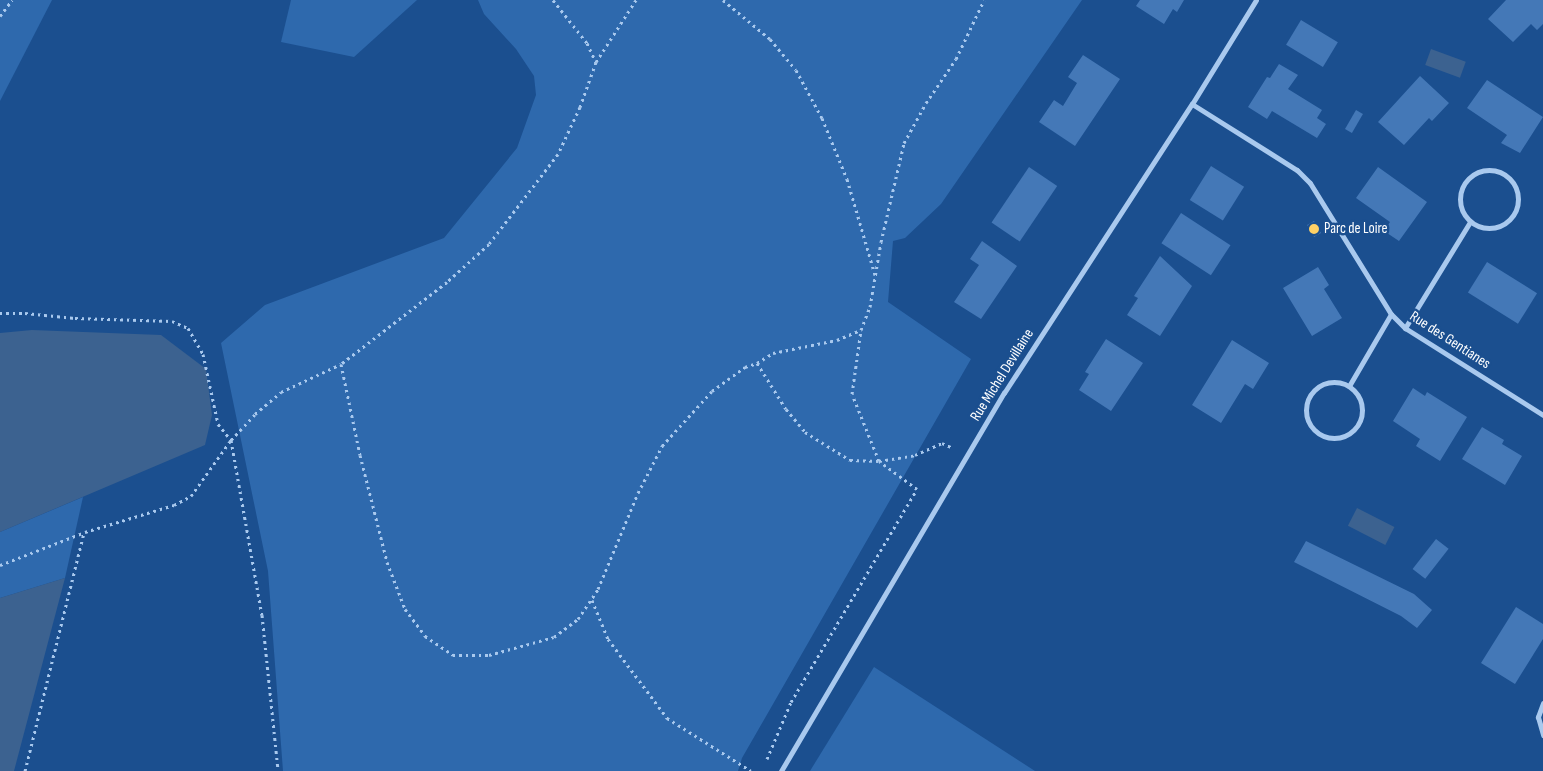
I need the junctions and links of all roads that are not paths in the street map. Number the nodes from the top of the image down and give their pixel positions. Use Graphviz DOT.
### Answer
graph roads {
  1 [pos="1256,0"];
  2 [pos="1192,104"];
  3 [pos="1470,222"];
  4 [pos="1391,314"];
  5 [pos="1406,328"];
  6 [pos="1349,386"];
  7 [pos="1543,415"];
  8 [pos="1543,703"];
  9 [pos="1543,735"];
  10 [pos="781,771"];
  1 -- 2 [label="street, Rue Michel Devillaine"];
  2 -- 4 [label="street, Rue des Gentianes"];
  2 -- 10 [label="street, Rue Michel Devillaine"];
  3 -- 3 [label="street"];
  3 -- 5 [label="street"];
  4 -- 5 [label="street, Rue des Gentianes"];
  4 -- 6 [label="street"];
  5 -- 7 [label="street, Rue des Gentianes"];
  6 -- 6 [label="street"];
  8 -- 9 [label="street"];
}
